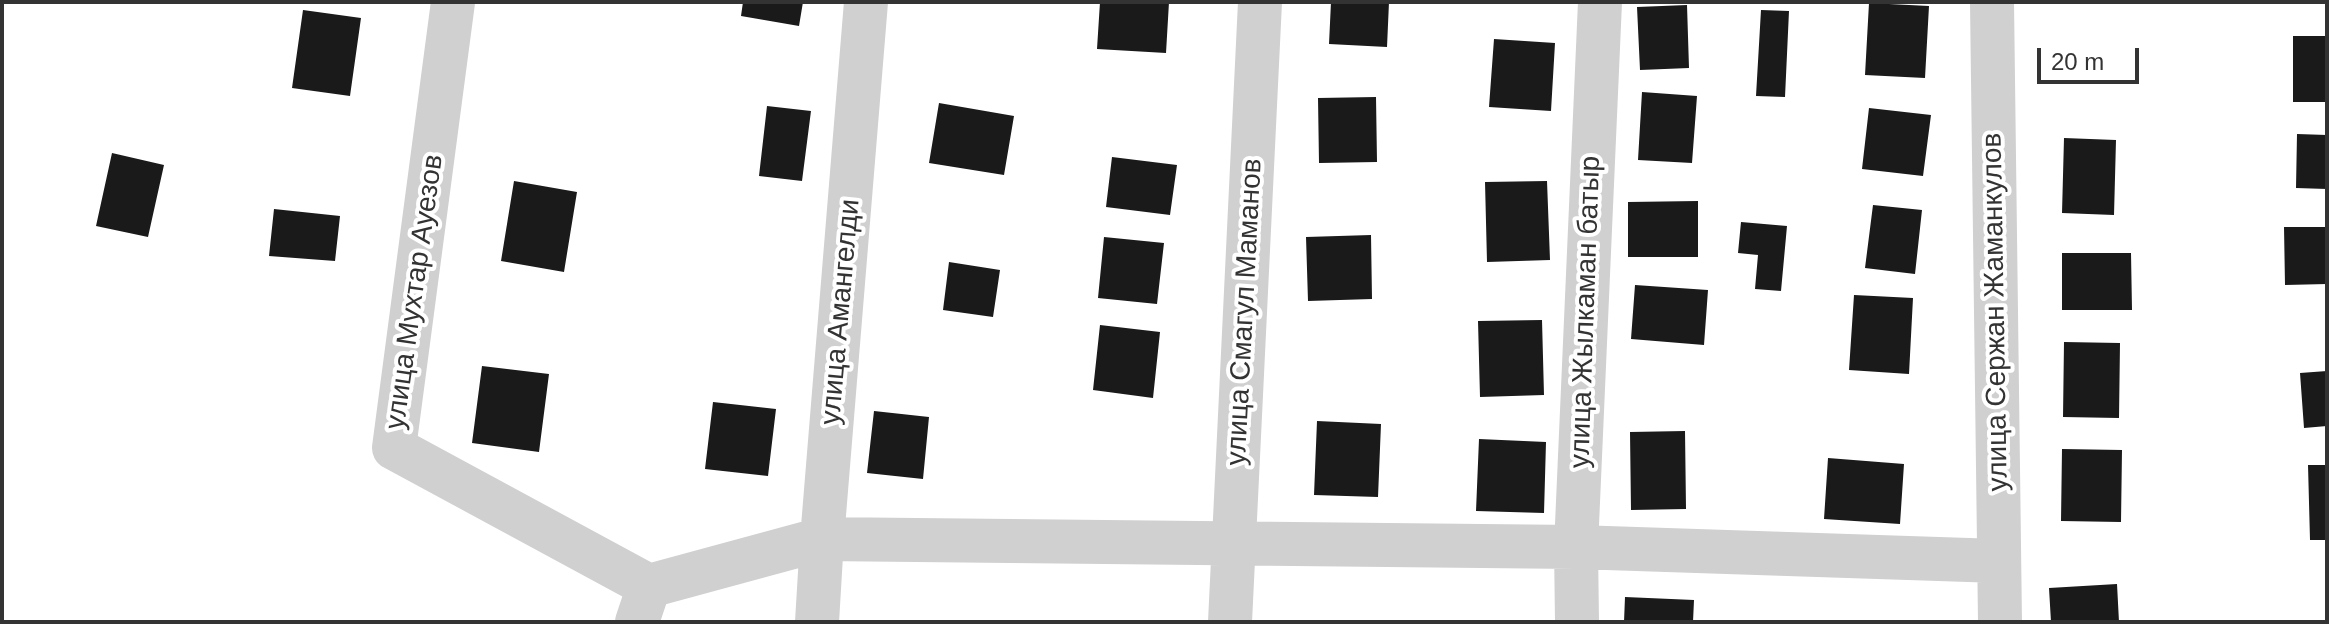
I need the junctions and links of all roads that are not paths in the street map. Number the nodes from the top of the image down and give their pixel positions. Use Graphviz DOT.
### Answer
graph roads {
  1 [pos="453,2"];
  2 [pos="866,2"];
  3 [pos="1260,2"];
  4 [pos="1600,2"];
  5 [pos="1992,2"];
  6 [pos="822,539"];
  7 [pos="1234,543"];
  8 [pos="1576,547"];
  9 [pos="1999,561"];
  10 [pos="643,604"];
  11 [pos="817,622"];
  12 [pos="1230,622"];
  13 [pos="1577,622"];
  14 [pos="2000,622"];
  1 -- 10 [label="street, улица Мухтар Ауезов"];
  2 -- 6 [label="street, улица Амангелди"];
  3 -- 7 [label="street, улица Смагул Маманов"];
  4 -- 8 [label="street, улица Жылкаман батыр"];
  5 -- 9 [label="street, улица Сержан Жаманкулов"];
  6 -- 7 [label="street"];
  6 -- 10 [label="street"];
  6 -- 11 [label="street, улица Амангелди"];
  7 -- 8 [label="street"];
  7 -- 12 [label="street, улица Смагул Маманов"];
  8 -- 9 [label="street"];
  8 -- 13 [label="street, улица Жылкаман батыр"];
  9 -- 14 [label="street, улица Сержан Жаманкулов"];
}
